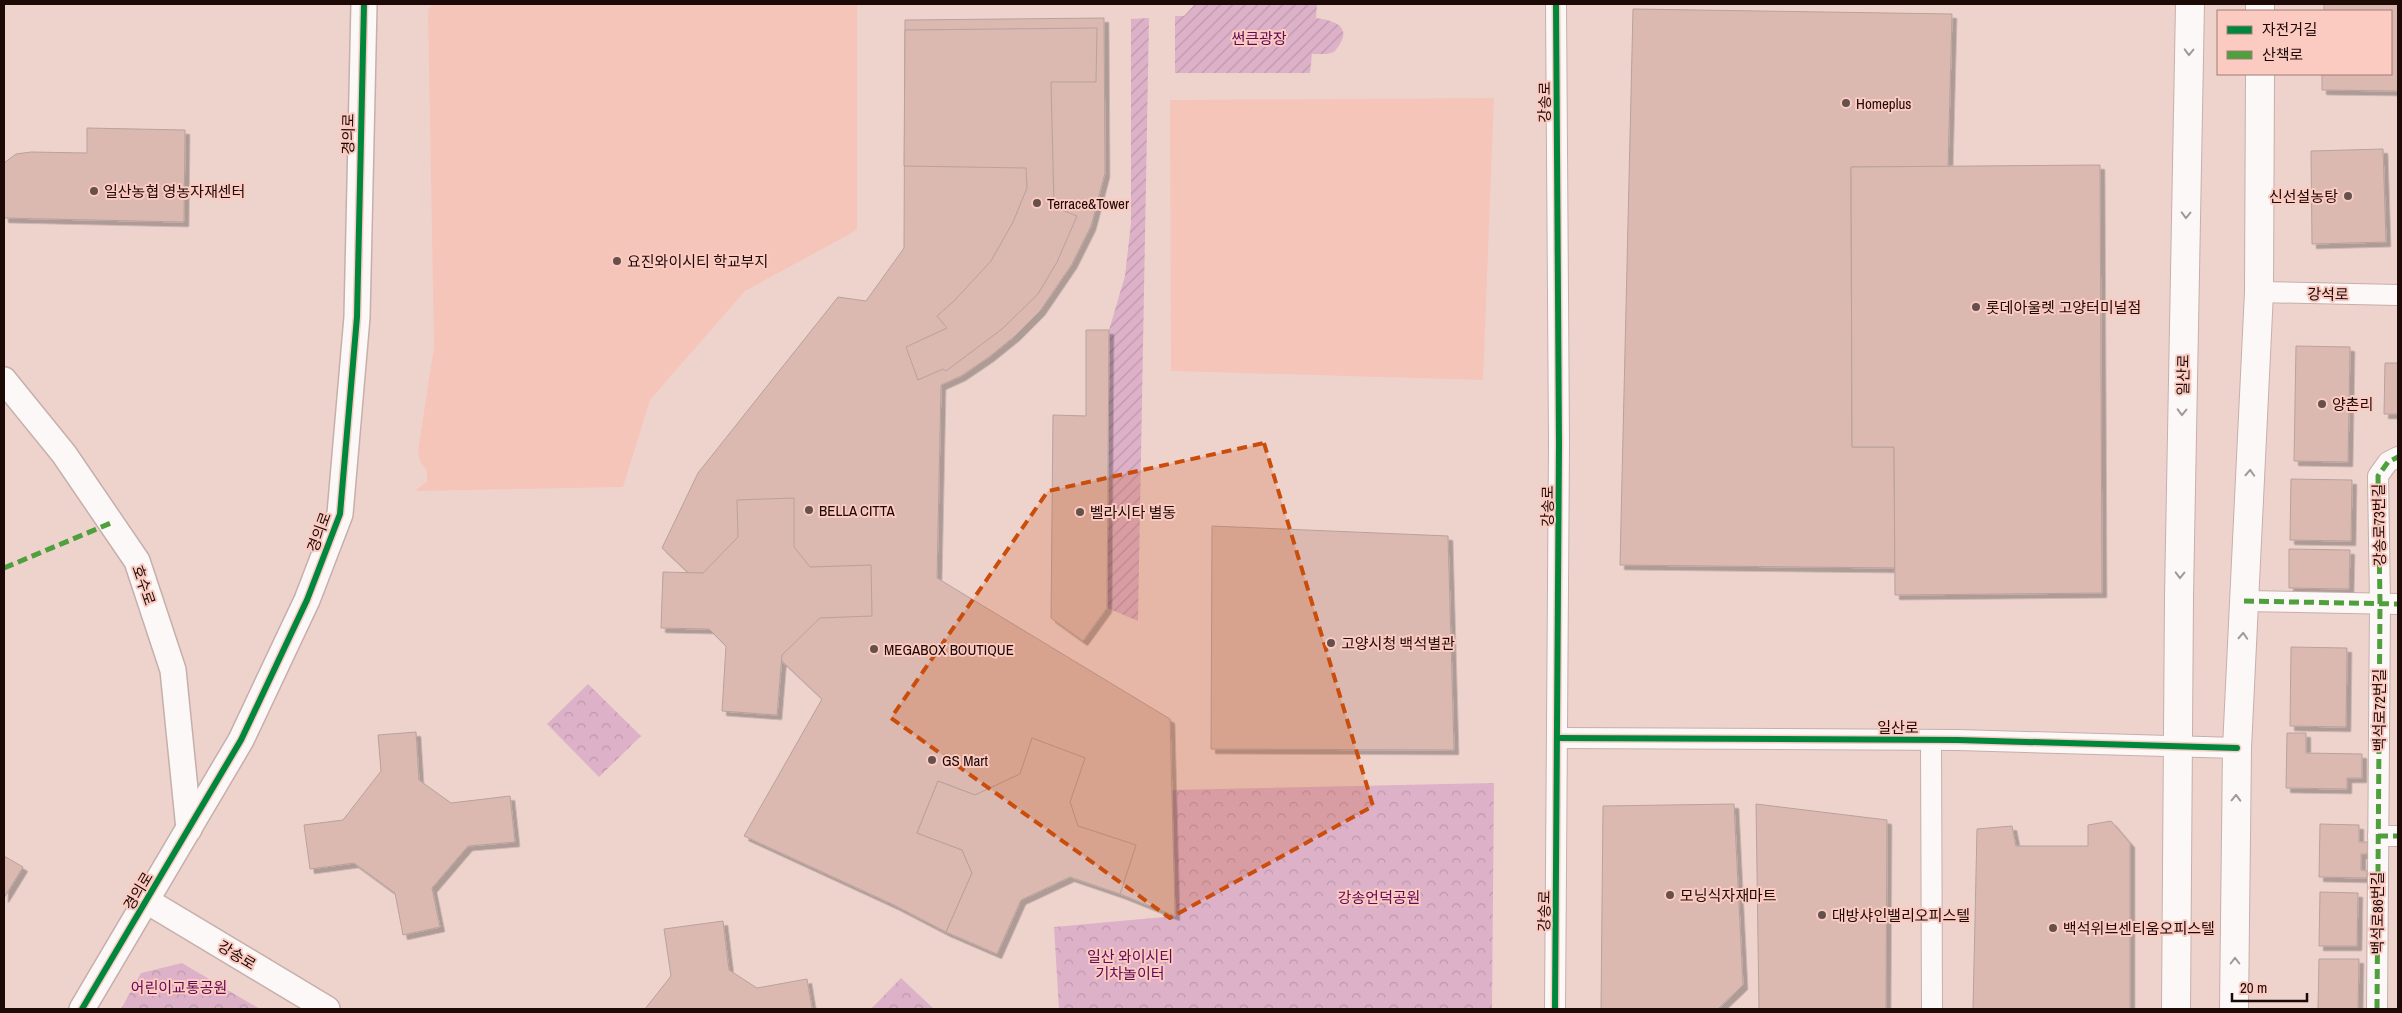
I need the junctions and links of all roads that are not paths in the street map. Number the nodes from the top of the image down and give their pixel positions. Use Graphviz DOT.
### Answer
graph roads {
  1 [pos="364,4"];
  2 [pos="1556,4"];
  3 [pos="2190,4"];
  4 [pos="2260,75"];
  5 [pos="2258,292"];
  6 [pos="2398,295"];
  7 [pos="4,380"];
  8 [pos="2398,457"];
  9 [pos="2244,601"];
  10 [pos="2389,604"];
  11 [pos="1558,738"];
  12 [pos="1931,740"];
  13 [pos="2178,746"];
  14 [pos="2237,748"];
  15 [pos="2378,826"];
  16 [pos="189,829"];
  17 [pos="2398,836"];
  18 [pos="147,901"];
  19 [pos="82,1009"];
  20 [pos="327,1009"];
  21 [pos="1556,1009"];
  22 [pos="1932,1009"];
  23 [pos="2176,1009"];
  24 [pos="2234,1009"];
  25 [pos="2376,1009"];
  1 -- 16 [label="street, 경의로"];
  2 -- 11 [label="street, 강송로"];
  3 -- 13 [label="main road, 일산로, one-way"];
  4 -- 5 [label="main road"];
  5 -- 6 [label="street, 강석로"];
  9 -- 5 [label="main road, one-way"];
  7 -- 16 [label="street, 호수로"];
  8 -- 10 [label="street, 강송로73번길"];
  9 -- 10 [label="street"];
  14 -- 9 [label="main road, one-way"];
  10 -- 15 [label="street, 백석로72번길"];
  11 -- 12 [label="street, 일산로"];
  11 -- 21 [label="street, 강송로"];
  12 -- 13 [label="street, 일산로"];
  12 -- 22 [label="street"];
  13 -- 14 [label="street, 일산로"];
  13 -- 23 [label="main road, 일산로"];
  24 -- 14 [label="main road, one-way"];
  15 -- 17 [label="street"];
  15 -- 25 [label="street, 백석로86번길"];
  16 -- 18 [label="street, 경의로"];
  18 -- 19 [label="street, 경의로"];
  18 -- 20 [label="street, 강송로"];
}
